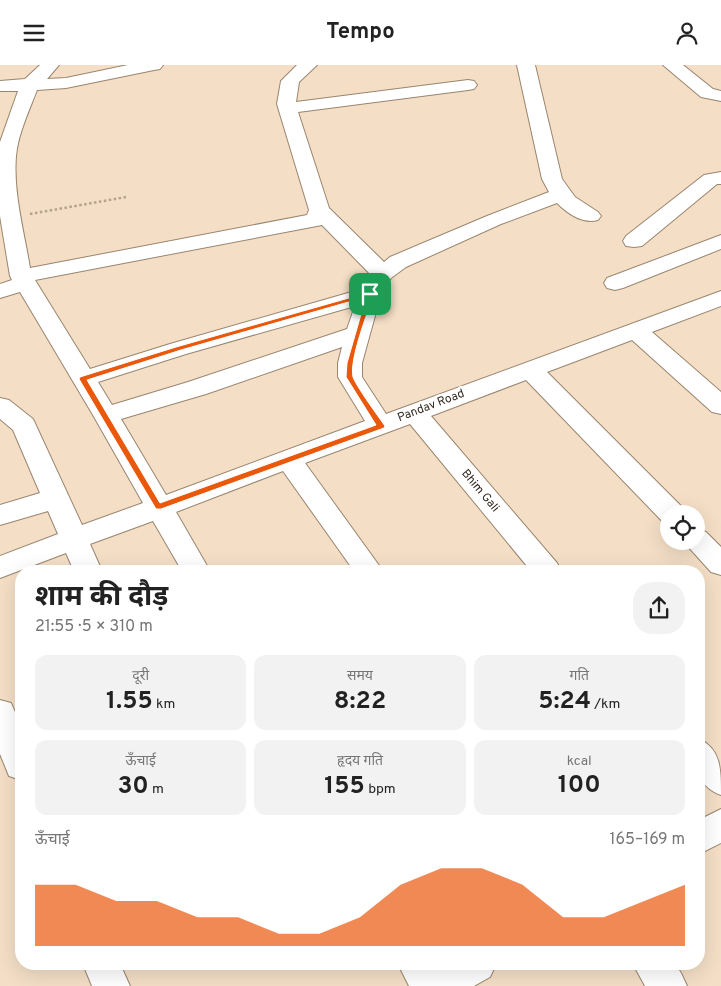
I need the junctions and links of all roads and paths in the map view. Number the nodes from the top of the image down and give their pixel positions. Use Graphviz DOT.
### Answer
graph roads {
  1 [pos="50,65"];
  2 [pos="154,65"];
  3 [pos="308,65"];
  4 [pos="526,65"];
  5 [pos="672,65"];
  6 [pos="0,85"];
  7 [pos="468,85"];
  8 [pos="29,86"];
  9 [pos="721,96"];
  10 [pos="288,108"];
  11 [pos="3,160"];
  12 [pos="721,178"];
  13 [pos="560,195"];
  14 [pos="126,197"];
  15 [pos="320,210"];
  16 [pos="10,217"];
  17 [pos="591,217"];
  18 [pos="634,241"];
  19 [pos="721,241"];
  20 [pos="383,274"];
  21 [pos="23,280"];
  22 [pos="615,283"];
  23 [pos="0,291"];
  24 [pos="370,294"];
  25 [pos="721,299"];
  26 [pos="635,330"];
  27 [pos="357,335"];
  28 [pos="530,369"];
  29 [pos="83,379"];
  30 [pos="0,406"];
  31 [pos="721,406"];
  32 [pos="414,412"];
  33 [pos="106,415"];
  34 [pos="381,426"];
  35 [pos="288,459"];
  36 [pos="57,498"];
  37 [pos="663,505"];
  38 [pos="159,507"];
  39 [pos="0,515"];
  40 [pos="75,539"];
  41 [pos="705,548"];
  42 [pos="721,564"];
  43 [pos="86,565"];
  44 [pos="193,565"];
  45 [pos="365,565"];
  46 [pos="542,565"];
  47 [pos="0,567"];
  48 [pos="0,713"];
  49 [pos="15,751"];
  50 [pos="705,760"];
  51 [pos="721,780"];
  52 [pos="721,825"];
  53 [pos="705,834"];
  54 [pos="104,970"];
  55 [pos="421,970"];
  56 [pos="466,970"];
  57 [pos="656,970"];
  58 [pos="111,986"];
  59 [pos="430,986"];
  60 [pos="436,986"];
  61 [pos="668,986"];
  1 -- 8 [label="street"];
  2 -- 8 [label="street"];
  3 -- 10 [label="street"];
  4 -- 13 [label="street"];
  5 -- 9 [label="street"];
  6 -- 8 [label="street"];
  7 -- 10 [label="street"];
  8 -- 11 [label="street"];
  10 -- 15 [label="street"];
  11 -- 16 [label="street"];
  12 -- 18 [label="street"];
  13 -- 17 [label="street"];
  13 -- 20 [label="street"];
  14 -- 16 [label="path"];
  15 -- 20 [label="street"];
  15 -- 21 [label="street"];
  16 -- 21 [label="street"];
  19 -- 22 [label="street"];
  20 -- 24 [label="street"];
  21 -- 23 [label="street"];
  21 -- 29 [label="street"];
  24 -- 27 [label="street"];
  24 -- 29 [label="street"];
  25 -- 26 [label="street, Pandav Road"];
  26 -- 28 [label="street, Pandav Road"];
  26 -- 31 [label="street"];
  27 -- 33 [label="street"];
  27 -- 34 [label="street"];
  28 -- 32 [label="street, Pandav Road"];
  28 -- 37 [label="street"];
  29 -- 33 [label="street"];
  30 -- 36 [label="street"];
  32 -- 34 [label="street, Pandav Road"];
  32 -- 46 [label="street, Bhim Gali"];
  33 -- 38 [label="street"];
  34 -- 35 [label="street, Pandav Road"];
  35 -- 38 [label="street, Pandav Road"];
  35 -- 45 [label="street"];
  36 -- 39 [label="street"];
  36 -- 40 [label="street"];
  38 -- 40 [label="street, Pandav Road"];
  38 -- 44 [label="street"];
  40 -- 43 [label="street"];
  40 -- 47 [label="street, Pandav Road"];
  41 -- 42 [label="street"];
  48 -- 49 [label="street"];
  50 -- 51 [label="street"];
  52 -- 53 [label="street"];
  54 -- 58 [label="street"];
  55 -- 59 [label="street"];
  56 -- 60 [label="street"];
  57 -- 61 [label="street"];
}
